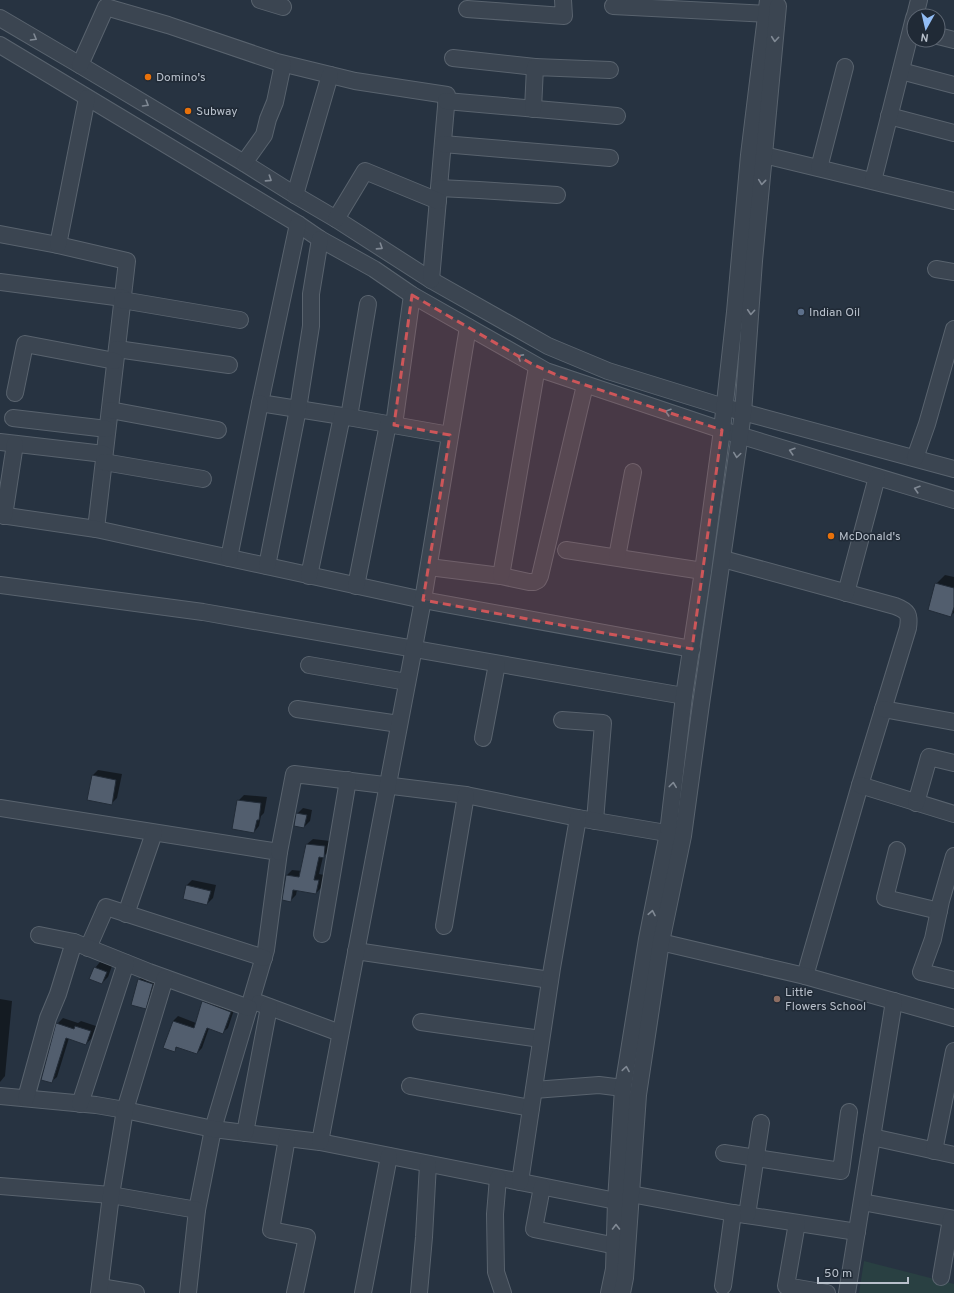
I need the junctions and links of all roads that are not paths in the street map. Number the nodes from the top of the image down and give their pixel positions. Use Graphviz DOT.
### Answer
graph roads {
  1 [pos="260,0"];
  2 [pos="563,0"];
  3 [pos="779,0"];
  4 [pos="107,4"];
  5 [pos="613,6"];
  6 [pos="283,7"];
  7 [pos="767,7"];
  8 [pos="467,9"];
  9 [pos="0,18"];
  10 [pos="0,45"];
  11 [pos="907,48"];
  12 [pos="453,58"];
  13 [pos="283,64"];
  14 [pos="80,65"];
  15 [pos="536,67"];
  16 [pos="845,67"];
  17 [pos="610,70"];
  18 [pos="901,71"];
  19 [pos="330,75"];
  20 [pos="954,85"];
  21 [pos="87,98"];
  22 [pos="446,101"];
  23 [pos="533,109"];
  24 [pos="617,116"];
  25 [pos="890,116"];
  26 [pos="954,133"];
  27 [pos="443,144"];
  28 [pos="757,155"];
  29 [pos="610,158"];
  30 [pos="244,163"];
  31 [pos="819,168"];
  32 [pos="872,181"];
  33 [pos="295,195"];
  34 [pos="438,195"];
  35 [pos="557,195"];
  36 [pos="954,201"];
  37 [pos="336,219"];
  38 [pos="298,224"];
  39 [pos="0,234"];
  40 [pos="320,238"];
  41 [pos="58,245"];
  42 [pos="936,269"];
  43 [pos="954,272"];
  44 [pos="431,280"];
  45 [pos="0,282"];
  46 [pos="412,295"];
  47 [pos="122,299"];
  48 [pos="368,304"];
  49 [pos="240,320"];
  50 [pos="468,327"];
  51 [pos="954,329"];
  52 [pos="116,355"];
  53 [pos="229,366"];
  54 [pos="537,367"];
  55 [pos="585,385"];
  56 [pos="15,393"];
  57 [pos="260,403"];
  58 [pos="724,407"];
  59 [pos="298,409"];
  60 [pos="110,410"];
  61 [pos="743,413"];
  62 [pos="345,416"];
  63 [pos="13,418"];
  64 [pos="391,424"];
  65 [pos="107,429"];
  66 [pos="218,430"];
  67 [pos="722,430"];
  68 [pos="450,435"];
  69 [pos="740,436"];
  70 [pos="8,443"];
  71 [pos="104,458"];
  72 [pos="915,458"];
  73 [pos="954,469"];
  74 [pos="633,472"];
  75 [pos="877,477"];
  76 [pos="203,479"];
  77 [pos="954,500"];
  78 [pos="2,515"];
  79 [pos="96,529"];
  80 [pos="566,550"];
  81 [pos="228,558"];
  82 [pos="617,558"];
  83 [pos="723,559"];
  84 [pos="267,566"];
  85 [pos="429,567"];
  86 [pos="703,571"];
  87 [pos="309,576"];
  88 [pos="501,576"];
  89 [pos="0,585"];
  90 [pos="356,586"];
  91 [pos="846,593"];
  92 [pos="423,600"];
  93 [pos="692,649"];
  94 [pos="414,650"];
  95 [pos="497,664"];
  96 [pos="309,665"];
  97 [pos="407,682"];
  98 [pos="684,696"];
  99 [pos="297,709"];
  100 [pos="884,709"];
  101 [pos="562,720"];
  102 [pos="954,722"];
  103 [pos="399,724"];
  104 [pos="483,738"];
  105 [pos="954,763"];
  106 [pos="348,780"];
  107 [pos="387,785"];
  108 [pos="860,785"];
  109 [pos="466,795"];
  110 [pos="916,803"];
  111 [pos="0,808"];
  112 [pos="954,814"];
  113 [pos="578,818"];
  114 [pos="595,821"];
  115 [pos="154,833"];
  116 [pos="668,833"];
  117 [pos="683,836"];
  118 [pos="897,850"];
  119 [pos="279,852"];
  120 [pos="954,856"];
  121 [pos="939,911"];
  122 [pos="126,914"];
  123 [pos="444,926"];
  124 [pos="322,934"];
  125 [pos="39,935"];
  126 [pos="654,940"];
  127 [pos="81,945"];
  128 [pos="356,951"];
  129 [pos="264,958"];
  130 [pos="126,963"];
  131 [pos="805,976"];
  132 [pos="165,978"];
  133 [pos="550,980"];
  134 [pos="954,980"];
  135 [pos="894,1001"];
  136 [pos="250,1004"];
  137 [pos="269,1007"];
  138 [pos="954,1018"];
  139 [pos="421,1022"];
  140 [pos="340,1033"];
  141 [pos="541,1039"];
  142 [pos="954,1051"];
  143 [pos="410,1086"];
  144 [pos="623,1088"];
  145 [pos="534,1090"];
  146 [pos="0,1096"];
  147 [pos="26,1098"];
  148 [pos="80,1104"];
  149 [pos="531,1108"];
  150 [pos="125,1110"];
  151 [pos="849,1112"];
  152 [pos="761,1123"];
  153 [pos="212,1130"];
  154 [pos="245,1133"];
  155 [pos="872,1137"];
  156 [pos="287,1138"];
  157 [pos="320,1142"];
  158 [pos="934,1151"];
  159 [pos="724,1153"];
  160 [pos="954,1155"];
  161 [pos="389,1156"];
  162 [pos="756,1158"];
  163 [pos="428,1164"];
  164 [pos="498,1178"];
  165 [pos="520,1182"];
  166 [pos="0,1186"];
  167 [pos="542,1187"];
  168 [pos="111,1195"];
  169 [pos="621,1195"];
  170 [pos="862,1202"];
  171 [pos="198,1210"];
  172 [pos="740,1214"];
  173 [pos="953,1219"];
  174 [pos="797,1223"];
  175 [pos="857,1232"];
  176 [pos="616,1246"];
  177 [pos="941,1277"];
  178 [pos="722,1286"];
  179 [pos="99,1290"];
  180 [pos="136,1293"];
  181 [pos="188,1293"];
  182 [pos="295,1293"];
  183 [pos="363,1293"];
  184 [pos="419,1293"];
  185 [pos="503,1293"];
  186 [pos="609,1293"];
  187 [pos="622,1293"];
  188 [pos="828,1293"];
  189 [pos="847,1293"];
  1 -- 6 [label="street"];
  2 -- 8 [label="street"];
  3 -- 28 [label="street, one-way"];
  4 -- 13 [label="street"];
  4 -- 14 [label="street"];
  5 -- 7 [label="street"];
  7 -- 28 [label="street"];
  9 -- 14 [label="street, one-way"];
  10 -- 21 [label="street"];
  11 -- 18 [label="street"];
  12 -- 15 [label="street"];
  13 -- 19 [label="street"];
  13 -- 30 [label="street"];
  14 -- 30 [label="street, one-way"];
  15 -- 17 [label="street"];
  15 -- 23 [label="street"];
  16 -- 31 [label="street"];
  18 -- 20 [label="street"];
  18 -- 25 [label="street"];
  19 -- 22 [label="street"];
  19 -- 33 [label="street"];
  21 -- 38 [label="street"];
  21 -- 41 [label="street"];
  22 -- 23 [label="street"];
  22 -- 27 [label="street"];
  23 -- 24 [label="street"];
  25 -- 26 [label="street"];
  25 -- 32 [label="street"];
  27 -- 29 [label="street"];
  27 -- 34 [label="street"];
  28 -- 31 [label="street"];
  28 -- 58 [label="street"];
  28 -- 61 [label="street, one-way"];
  30 -- 33 [label="street, one-way"];
  31 -- 32 [label="street"];
  32 -- 36 [label="street"];
  33 -- 37 [label="street"];
  34 -- 35 [label="street"];
  34 -- 37 [label="street"];
  34 -- 44 [label="street"];
  37 -- 44 [label="street, one-way"];
  38 -- 40 [label="street"];
  38 -- 57 [label="street"];
  39 -- 41 [label="street"];
  40 -- 46 [label="street"];
  40 -- 59 [label="street"];
  41 -- 47 [label="street"];
  42 -- 43 [label="street"];
  44 -- 58 [label="street"];
  45 -- 47 [label="street"];
  46 -- 50 [label="street"];
  46 -- 64 [label="street"];
  47 -- 49 [label="street"];
  47 -- 52 [label="street"];
  48 -- 62 [label="street"];
  54 -- 50 [label="street, one-way"];
  50 -- 68 [label="street"];
  51 -- 72 [label="street"];
  52 -- 53 [label="street"];
  52 -- 56 [label="street"];
  52 -- 60 [label="street"];
  54 -- 55 [label="street"];
  54 -- 88 [label="street"];
  67 -- 55 [label="street, one-way"];
  55 -- 88 [label="street"];
  57 -- 59 [label="street"];
  57 -- 81 [label="street"];
  58 -- 61 [label="street"];
  58 -- 67 [label="street"];
  59 -- 62 [label="street"];
  59 -- 84 [label="street"];
  60 -- 65 [label="street"];
  60 -- 66 [label="street"];
  61 -- 69 [label="street"];
  61 -- 72 [label="street"];
  62 -- 64 [label="street"];
  62 -- 87 [label="street"];
  63 -- 65 [label="street"];
  64 -- 68 [label="street"];
  64 -- 90 [label="street"];
  65 -- 71 [label="street"];
  67 -- 69 [label="street"];
  67 -- 86 [label="street"];
  68 -- 85 [label="street"];
  75 -- 69 [label="street, one-way"];
  69 -- 83 [label="street, one-way"];
  70 -- 71 [label="street"];
  70 -- 78 [label="street"];
  71 -- 76 [label="street"];
  71 -- 79 [label="street"];
  72 -- 73 [label="street"];
  74 -- 82 [label="street"];
  77 -- 75 [label="street, one-way"];
  75 -- 91 [label="street"];
  78 -- 79 [label="street"];
  79 -- 81 [label="street"];
  80 -- 82 [label="street"];
  81 -- 84 [label="street"];
  82 -- 86 [label="street"];
  83 -- 91 [label="street"];
  83 -- 117 [label="street"];
  84 -- 87 [label="street"];
  85 -- 88 [label="street"];
  85 -- 92 [label="street"];
  86 -- 93 [label="street"];
  87 -- 90 [label="street"];
  89 -- 94 [label="street"];
  90 -- 92 [label="street"];
  91 -- 100 [label="street"];
  92 -- 93 [label="street"];
  92 -- 94 [label="street"];
  93 -- 98 [label="street"];
  94 -- 95 [label="street"];
  94 -- 97 [label="street"];
  95 -- 98 [label="street"];
  95 -- 104 [label="street"];
  96 -- 97 [label="street"];
  97 -- 103 [label="street"];
  116 -- 98 [label="street, one-way"];
  99 -- 103 [label="street"];
  100 -- 102 [label="street"];
  100 -- 108 [label="street"];
  101 -- 114 [label="street"];
  103 -- 107 [label="street"];
  105 -- 110 [label="street"];
  106 -- 107 [label="street"];
  106 -- 119 [label="street"];
  106 -- 124 [label="street"];
  107 -- 109 [label="street"];
  107 -- 128 [label="street"];
  108 -- 110 [label="street"];
  108 -- 131 [label="street"];
  109 -- 113 [label="street"];
  109 -- 123 [label="street"];
  110 -- 112 [label="street"];
  111 -- 115 [label="street"];
  113 -- 114 [label="street"];
  113 -- 133 [label="street"];
  114 -- 116 [label="street"];
  115 -- 119 [label="street"];
  115 -- 122 [label="street"];
  116 -- 117 [label="street"];
  126 -- 116 [label="street, one-way"];
  117 -- 126 [label="street"];
  118 -- 121 [label="street"];
  119 -- 129 [label="street"];
  120 -- 121 [label="street"];
  121 -- 134 [label="street"];
  122 -- 127 [label="street"];
  122 -- 129 [label="street"];
  125 -- 127 [label="street"];
  126 -- 131 [label="street"];
  144 -- 126 [label="street, one-way"];
  126 -- 169 [label="street"];
  127 -- 130 [label="street"];
  127 -- 147 [label="street"];
  128 -- 133 [label="street"];
  128 -- 140 [label="street"];
  129 -- 136 [label="street"];
  130 -- 132 [label="street"];
  130 -- 148 [label="street"];
  131 -- 135 [label="street"];
  132 -- 136 [label="street"];
  132 -- 150 [label="street"];
  133 -- 141 [label="street"];
  135 -- 138 [label="street"];
  135 -- 155 [label="street"];
  136 -- 137 [label="street"];
  136 -- 153 [label="street"];
  137 -- 140 [label="street"];
  137 -- 154 [label="street"];
  139 -- 141 [label="street"];
  140 -- 157 [label="street"];
  141 -- 145 [label="street"];
  142 -- 158 [label="street"];
  143 -- 149 [label="street"];
  144 -- 145 [label="street"];
  144 -- 169 [label="street"];
  145 -- 149 [label="street"];
  146 -- 147 [label="street"];
  147 -- 148 [label="street"];
  148 -- 150 [label="street"];
  149 -- 165 [label="street"];
  150 -- 153 [label="street"];
  150 -- 168 [label="street"];
  151 -- 162 [label="street"];
  152 -- 162 [label="street"];
  153 -- 154 [label="street"];
  153 -- 171 [label="street"];
  154 -- 156 [label="street"];
  155 -- 158 [label="street"];
  155 -- 170 [label="street"];
  156 -- 157 [label="street"];
  156 -- 182 [label="street"];
  157 -- 161 [label="street"];
  158 -- 160 [label="street"];
  159 -- 162 [label="street"];
  161 -- 163 [label="street"];
  161 -- 183 [label="street"];
  162 -- 172 [label="street"];
  163 -- 164 [label="street"];
  163 -- 184 [label="street"];
  164 -- 165 [label="street"];
  164 -- 185 [label="street"];
  165 -- 167 [label="street"];
  166 -- 168 [label="street"];
  167 -- 169 [label="street"];
  167 -- 176 [label="street"];
  168 -- 171 [label="street"];
  168 -- 179 [label="street"];
  169 -- 172 [label="street"];
  176 -- 169 [label="street, one-way"];
  169 -- 187 [label="street"];
  170 -- 173 [label="street"];
  170 -- 175 [label="street"];
  171 -- 181 [label="street"];
  172 -- 174 [label="street"];
  172 -- 178 [label="street"];
  173 -- 177 [label="street"];
  174 -- 175 [label="street"];
  174 -- 188 [label="street"];
  175 -- 189 [label="street"];
  176 -- 186 [label="street"];
  179 -- 180 [label="street"];
}
